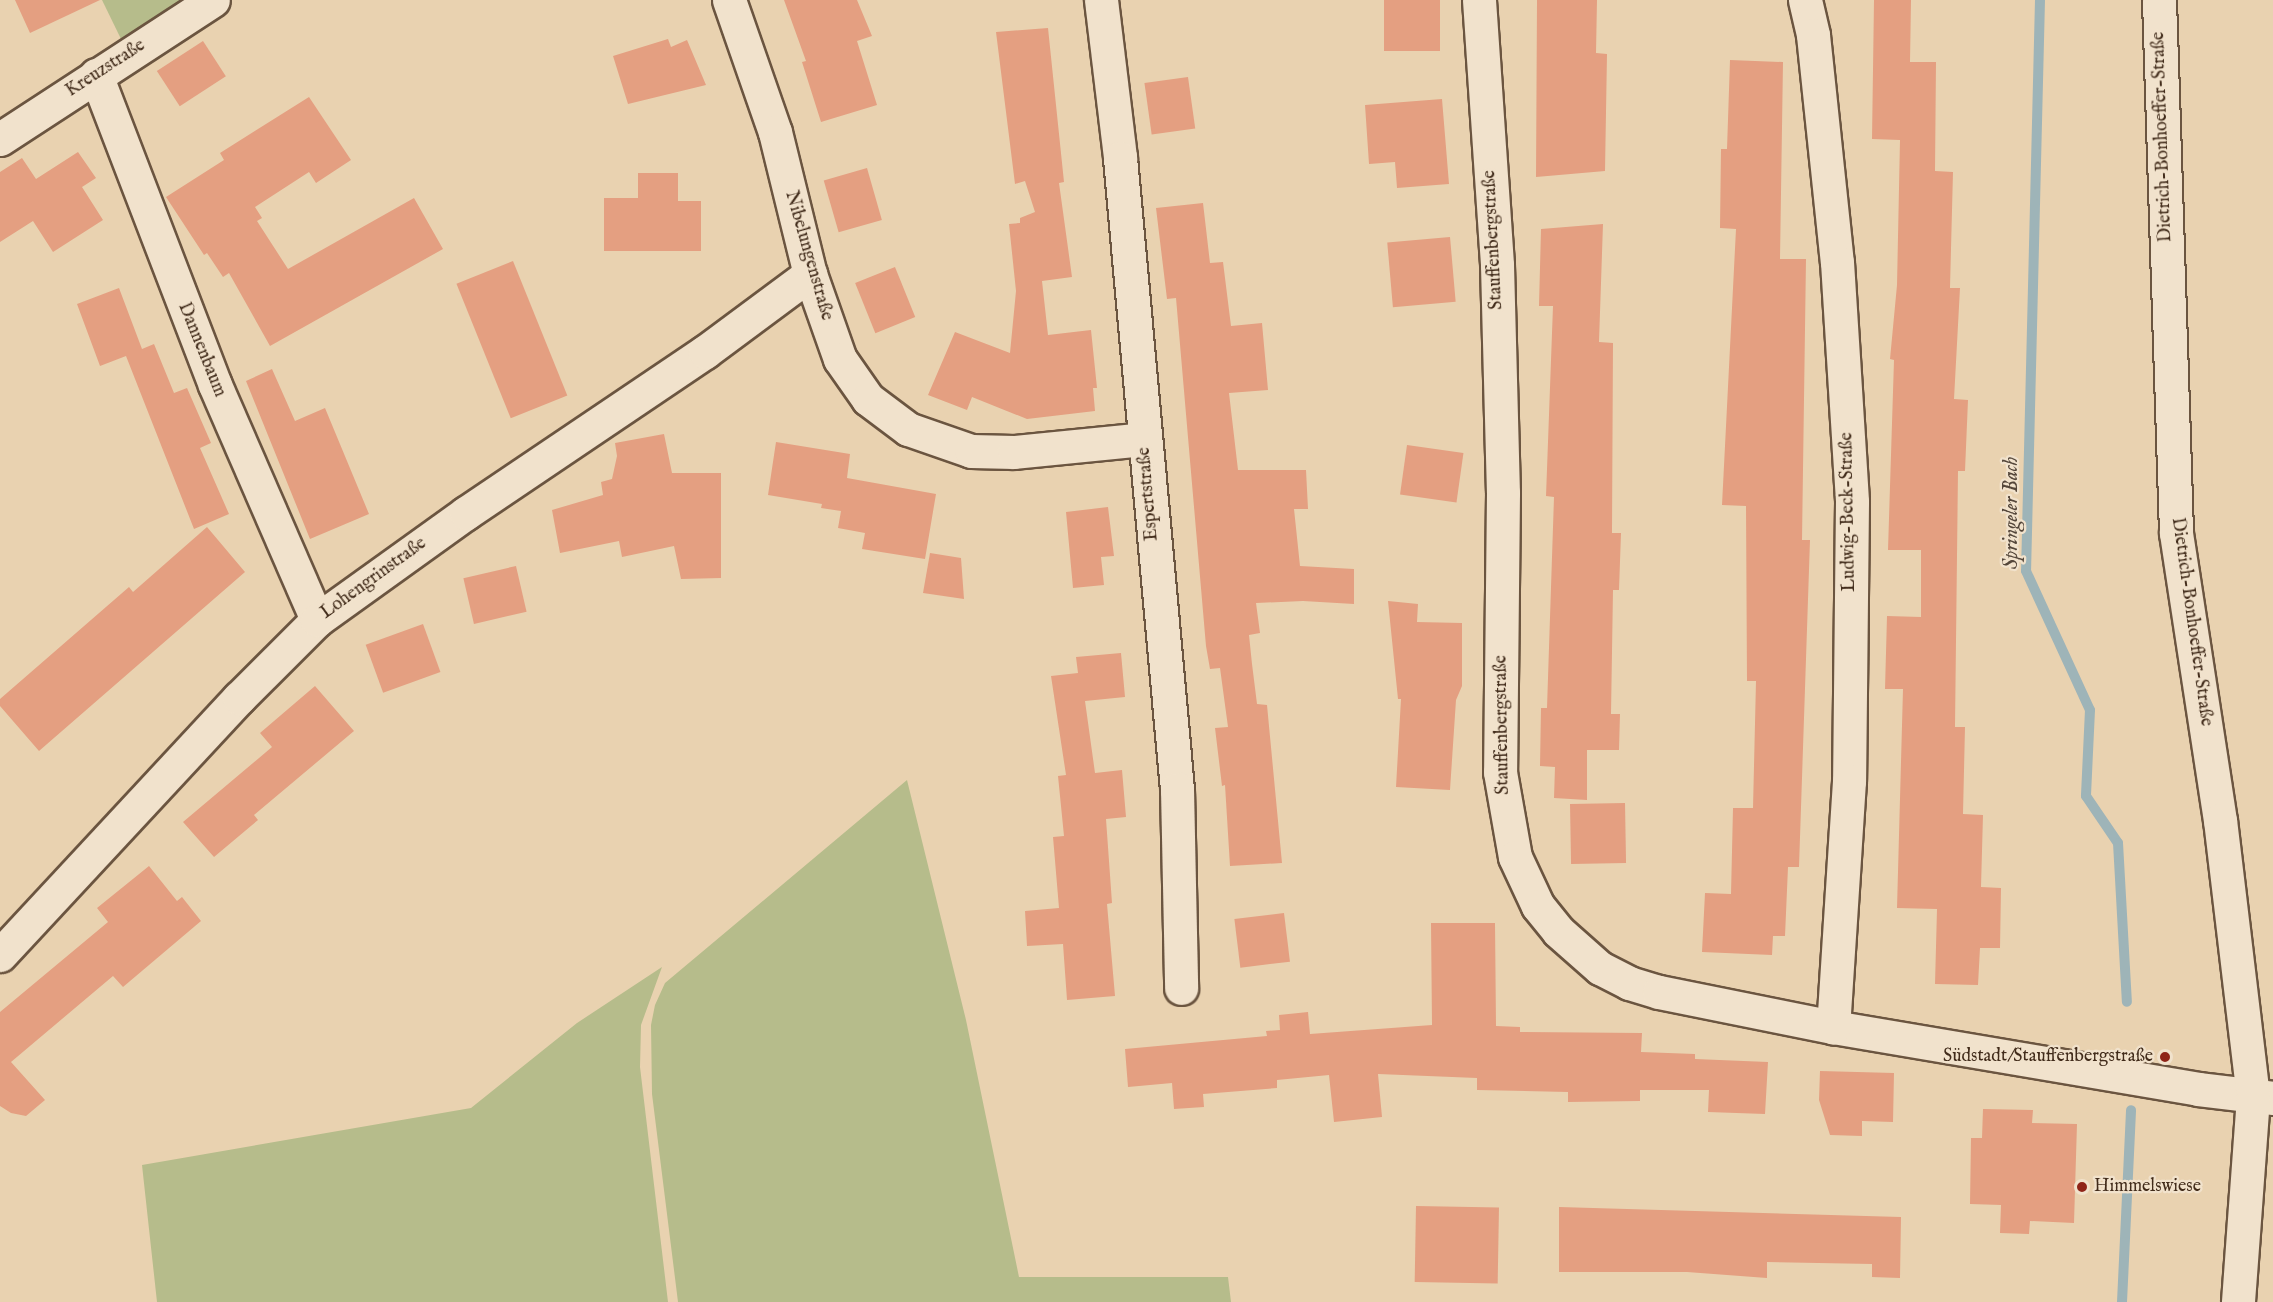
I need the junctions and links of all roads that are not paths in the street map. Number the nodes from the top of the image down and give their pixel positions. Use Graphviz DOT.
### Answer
graph roads {
  1 [pos="213,0"];
  2 [pos="729,0"];
  3 [pos="1101,0"];
  4 [pos="1479,0"];
  5 [pos="1805,0"];
  6 [pos="2158,0"];
  7 [pos="96,75"];
  8 [pos="0,139"];
  9 [pos="810,274"];
  10 [pos="1144,439"];
  11 [pos="317,620"];
  12 [pos="0,955"];
  13 [pos="1181,988"];
  14 [pos="1833,1027"];
  15 [pos="2263,1097"];
  16 [pos="2238,1302"];
  1 -- 7 [label="street, Kreuzstraße"];
  2 -- 9 [label="street, Nibelungenstraße"];
  3 -- 10 [label="street, Espertstraße"];
  4 -- 14 [label="street, Stauffenbergstraße"];
  5 -- 14 [label="street, Ludwig-Beck-Straße"];
  6 -- 15 [label="street, Dietrich-Bonhoeffer-Straße"];
  7 -- 8 [label="street, Kreuzstraße"];
  7 -- 11 [label="street, Dannenbaum"];
  9 -- 10 [label="street, Nibelungenstraße"];
  9 -- 11 [label="street, Lohengrinstraße"];
  10 -- 13 [label="street, Espertstraße"];
  11 -- 12 [label="street, Lohengrinstraße"];
  14 -- 15 [label="street, Stauffenbergstraße"];
  15 -- 16 [label="street, Dietrich-Bonhoeffer-Straße"];
}
